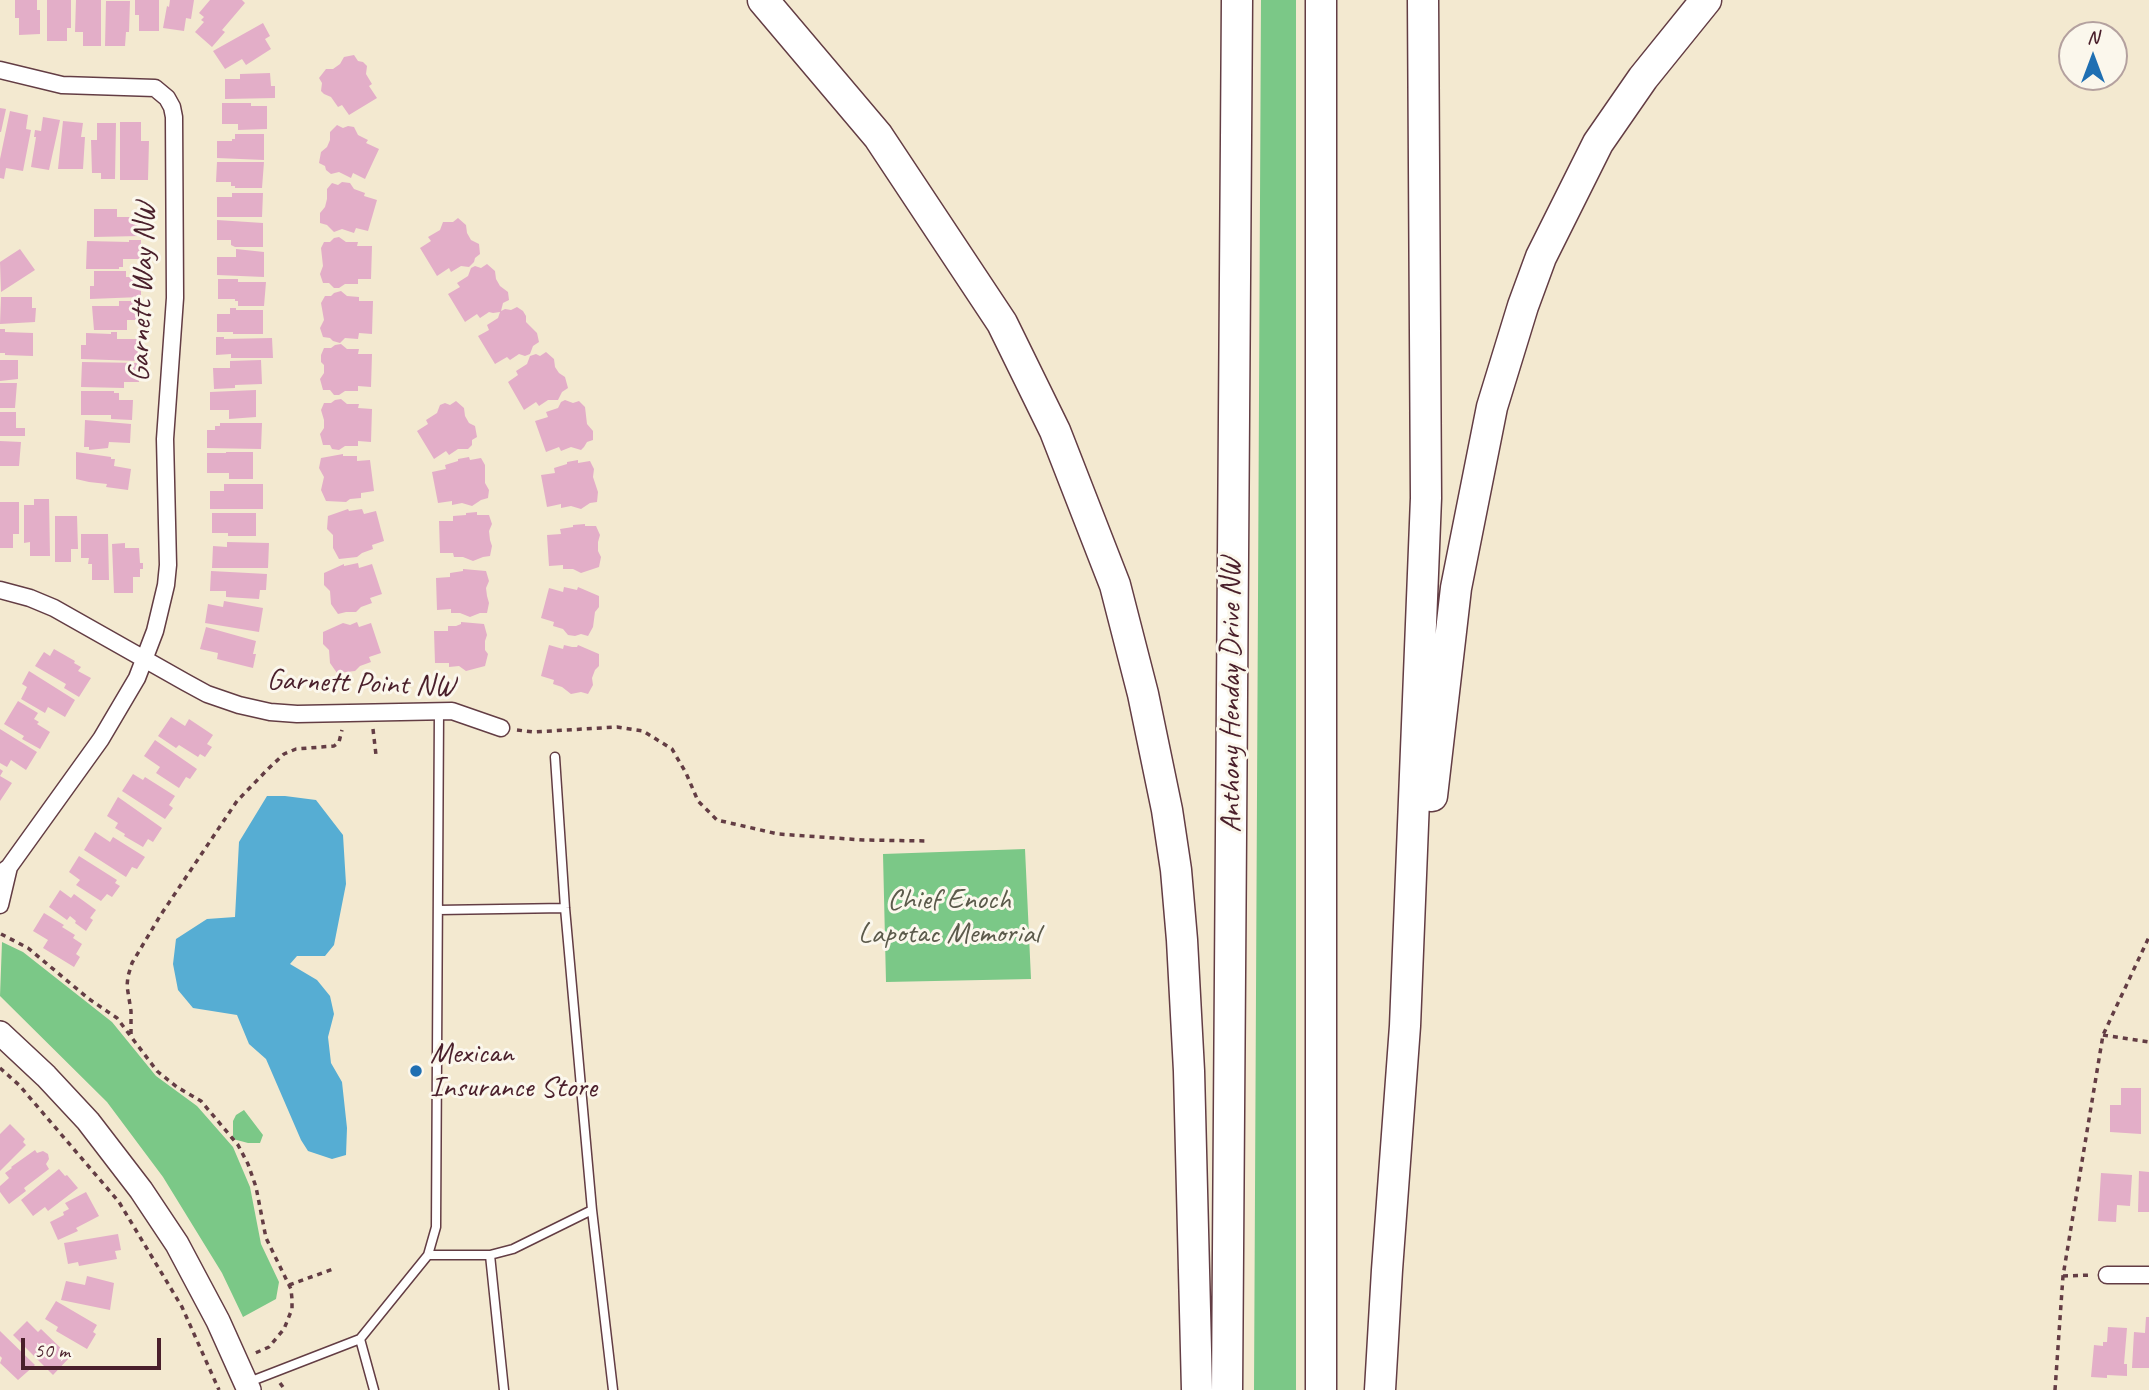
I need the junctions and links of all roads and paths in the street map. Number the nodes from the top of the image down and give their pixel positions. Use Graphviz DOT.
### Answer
graph roads {
  1 [pos="763,0"];
  2 [pos="1237,0"];
  3 [pos="1321,0"];
  4 [pos="1423,0"];
  5 [pos="1706,0"];
  6 [pos="0,70"];
  7 [pos="0,590"];
  8 [pos="145,659"];
  9 [pos="439,711"];
  10 [pos="343,713"];
  11 [pos="372,713"];
  12 [pos="501,728"];
  13 [pos="376,755"];
  14 [pos="555,757"];
  15 [pos="928,841"];
  16 [pos="5,870"];
  17 [pos="0,905"];
  18 [pos="565,908"];
  19 [pos="438,910"];
  20 [pos="1,934"];
  21 [pos="2149,937"];
  22 [pos="1405,1026"];
  23 [pos="0,1033"];
  24 [pos="131,1034"];
  25 [pos="2103,1035"];
  26 [pos="2149,1042"];
  27 [pos="0,1068"];
  28 [pos="592,1210"];
  29 [pos="428,1255"];
  30 [pos="490,1255"];
  31 [pos="336,1268"];
  32 [pos="2107,1275"];
  33 [pos="2149,1275"];
  34 [pos="2063,1276"];
  35 [pos="289,1285"];
  36 [pos="360,1339"];
  37 [pos="236,1361"];
  38 [pos="247,1386"];
  39 [pos="219,1390"];
  40 [pos="374,1390"];
  41 [pos="505,1390"];
  42 [pos="613,1390"];
  43 [pos="1197,1390"];
  44 [pos="1227,1390"];
  45 [pos="1321,1390"];
  46 [pos="1380,1390"];
  47 [pos="2055,1390"];
  1 -- 43 [label="highway"];
  2 -- 44 [label="highway, Anthony Henday Drive NW"];
  3 -- 45 [label="highway"];
  4 -- 22 [label="highway"];
  5 -- 22 [label="highway"];
  6 -- 8 [label="street, Garnett Way NW"];
  7 -- 8 [label="street"];
  8 -- 10 [label="street, Garnett Point NW"];
  8 -- 16 [label="street, Garnett Way NW"];
  9 -- 11 [label="street, Garnett Point NW"];
  9 -- 12 [label="street, Garnett Point NW"];
  9 -- 19 [label="lane"];
  10 -- 11 [label="street, Garnett Point NW"];
  10 -- 24 [label="path"];
  11 -- 13 [label="path"];
  12 -- 15 [label="path"];
  14 -- 18 [label="lane"];
  16 -- 17 [label="street, Garnett Way NW"];
  18 -- 19 [label="lane"];
  18 -- 28 [label="lane"];
  19 -- 29 [label="lane"];
  20 -- 24 [label="path"];
  21 -- 25 [label="path"];
  22 -- 46 [label="highway"];
  23 -- 37 [label="main road"];
  24 -- 35 [label="path"];
  25 -- 26 [label="path"];
  25 -- 34 [label="path"];
  27 -- 39 [label="path"];
  28 -- 30 [label="lane"];
  28 -- 42 [label="lane"];
  29 -- 30 [label="lane"];
  29 -- 36 [label="lane"];
  30 -- 41 [label="lane"];
  31 -- 35 [label="path"];
  32 -- 33 [label="street"];
  32 -- 34 [label="path"];
  34 -- 47 [label="path"];
  35 -- 37 [label="path"];
  36 -- 38 [label="lane"];
  36 -- 40 [label="lane"];
  37 -- 38 [label="main road"];
}
